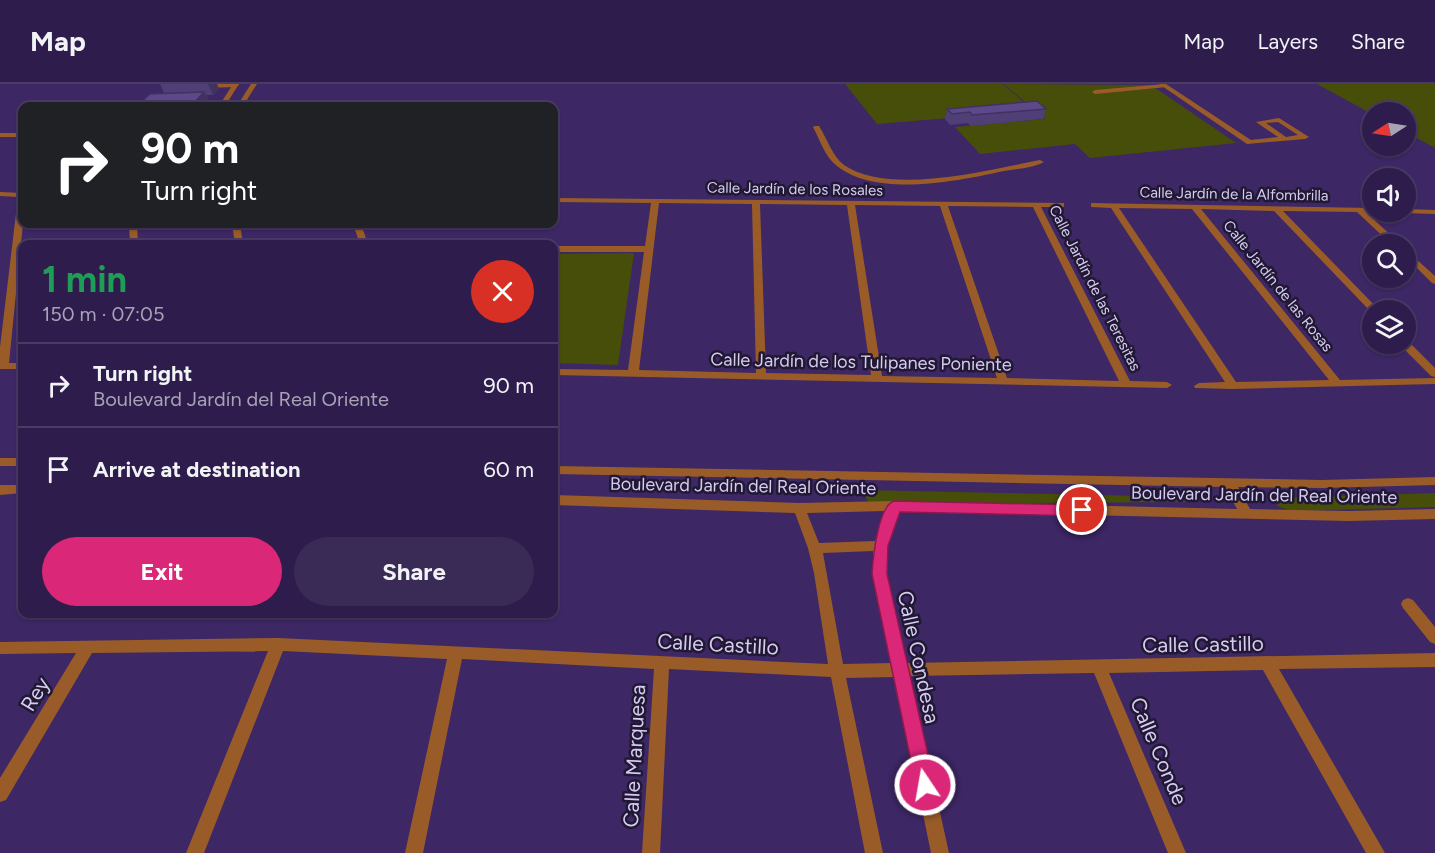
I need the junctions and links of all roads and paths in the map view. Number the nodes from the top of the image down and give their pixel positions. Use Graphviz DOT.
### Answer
graph roads {
  1 [pos="254,84"];
  2 [pos="1128,84"];
  3 [pos="236,85"];
  4 [pos="1163,85"];
  5 [pos="200,86"];
  6 [pos="1142,88"];
  7 [pos="1095,92"];
  8 [pos="225,102"];
  9 [pos="243,102"];
  10 [pos="0,127"];
  11 [pos="18,127"];
  12 [pos="817,127"];
  13 [pos="0,135"];
  14 [pos="18,135"];
  15 [pos="1285,139"];
  16 [pos="1041,162"];
  17 [pos="0,194"];
  18 [pos="18,195"];
  19 [pos="558,200"];
  20 [pos="656,201"];
  21 [pos="756,202"];
  22 [pos="850,202"];
  23 [pos="943,204"];
  24 [pos="1036,205"];
  25 [pos="1061,205"];
  26 [pos="1094,205"];
  27 [pos="1113,205"];
  28 [pos="1195,207"];
  29 [pos="1277,208"];
  30 [pos="1359,210"];
  31 [pos="1416,211"];
  32 [pos="1435,212"];
  33 [pos="18,228"];
  34 [pos="1385,234"];
  35 [pos="558,249"];
  36 [pos="650,249"];
  37 [pos="1416,263"];
  38 [pos="1435,281"];
  39 [pos="1364,300"];
  40 [pos="1416,354"];
  41 [pos="1,366"];
  42 [pos="18,366"];
  43 [pos="558,372"];
  44 [pos="633,374"];
  45 [pos="1435,374"];
  46 [pos="761,376"];
  47 [pos="877,379"];
  48 [pos="1002,381"];
  49 [pos="1435,381"];
  50 [pos="1337,383"];
  51 [pos="1126,384"];
  52 [pos="1167,385"];
  53 [pos="1199,386"];
  54 [pos="1233,386"];
  55 [pos="0,462"];
  56 [pos="18,462"];
  57 [pos="558,470"];
  58 [pos="1435,481"];
  59 [pos="1229,482"];
  60 [pos="18,489"];
  61 [pos="0,490"];
  62 [pos="558,500"];
  63 [pos="894,506"];
  64 [pos="799,508"];
  65 [pos="1246,514"];
  66 [pos="1435,514"];
  67 [pos="880,546"];
  68 [pos="815,548"];
  69 [pos="1408,604"];
  70 [pos="1435,638"];
  71 [pos="278,644"];
  72 [pos="88,646"];
  73 [pos="0,648"];
  74 [pos="456,652"];
  75 [pos="1435,660"];
  76 [pos="662,662"];
  77 [pos="1268,664"];
  78 [pos="1099,667"];
  79 [pos="837,670"];
  80 [pos="900,671"];
  81 [pos="0,794"];
  82 [pos="195,853"];
  83 [pos="414,853"];
  84 [pos="651,853"];
  85 [pos="874,853"];
  86 [pos="940,853"];
  87 [pos="1177,853"];
  88 [pos="1376,853"];
  1 -- 9 [label="street"];
  2 -- 6 [label="street"];
  3 -- 5 [label="street"];
  3 -- 8 [label="street"];
  4 -- 6 [label="street"];
  4 -- 15 [label="street"];
  6 -- 7 [label="street"];
  10 -- 11 [label="street"];
  12 -- 16 [label="street"];
  13 -- 14 [label="street"];
  15 -- 15 [label="street"];
  17 -- 18 [label="street"];
  19 -- 20 [label="street, Calle Jardín de los Rosales"];
  20 -- 21 [label="street, Calle Jardín de los Rosales"];
  20 -- 36 [label="street"];
  21 -- 22 [label="street, Calle Jardín de los Rosales"];
  21 -- 46 [label="street"];
  22 -- 23 [label="street, Calle Jardín de los Rosales"];
  22 -- 47 [label="street"];
  23 -- 24 [label="street, Calle Jardín de los Rosales"];
  23 -- 48 [label="street"];
  24 -- 25 [label="street"];
  24 -- 51 [label="street, Calle Jardín de las Teresitas"];
  26 -- 27 [label="street, Calle Jardín de la Alfombrilla"];
  27 -- 28 [label="street, Calle Jardín de la Alfombrilla"];
  27 -- 54 [label="street"];
  28 -- 29 [label="street, Calle Jardín de la Alfombrilla"];
  28 -- 50 [label="street, Calle Jardín de las Rosas"];
  29 -- 30 [label="street, Calle Jardín de la Alfombrilla"];
  29 -- 39 [label="street"];
  30 -- 34 [label="street"];
  31 -- 32 [label="street"];
  33 -- 41 [label="street"];
  35 -- 36 [label="street"];
  36 -- 44 [label="street"];
  37 -- 38 [label="street"];
  40 -- 45 [label="street"];
  41 -- 42 [label="street"];
  43 -- 44 [label="street, Calle Jardín de los Tulipanes Poniente"];
  44 -- 46 [label="street, Calle Jardín de los Tulipanes Poniente"];
  46 -- 47 [label="street, Calle Jardín de los Tulipanes Poniente"];
  47 -- 48 [label="street, Calle Jardín de los Tulipanes Poniente"];
  48 -- 51 [label="street, Calle Jardín de los Tulipanes Poniente"];
  49 -- 50 [label="street"];
  50 -- 54 [label="street"];
  51 -- 52 [label="street, Calle Jardín de los Tulipanes Poniente"];
  53 -- 54 [label="street"];
  55 -- 56 [label="street"];
  57 -- 59 [label="street, Boulevard Jardín del Real Oriente"];
  58 -- 59 [label="street, Boulevard Jardín del Real Oriente"];
  59 -- 65 [label="street"];
  60 -- 61 [label="street"];
  62 -- 64 [label="street, Boulevard Jardín del Real Oriente"];
  63 -- 64 [label="street, Boulevard Jardín del Real Oriente"];
  63 -- 65 [label="street, Boulevard Jardín del Real Oriente"];
  63 -- 67 [label="street, Calle Condesa"];
  64 -- 68 [label="street"];
  65 -- 66 [label="street, Boulevard Jardín del Real Oriente"];
  67 -- 68 [label="street"];
  67 -- 80 [label="street, Calle Condesa"];
  68 -- 79 [label="street"];
  69 -- 70 [label="street"];
  71 -- 72 [label="street, Calle Castillo"];
  71 -- 74 [label="street, Calle Castillo"];
  71 -- 82 [label="street"];
  72 -- 73 [label="street, Calle Castillo"];
  72 -- 81 [label="street, Rey"];
  74 -- 76 [label="street, Calle Castillo"];
  74 -- 83 [label="street"];
  75 -- 77 [label="street, Calle Castillo"];
  76 -- 79 [label="street, Calle Castillo"];
  76 -- 84 [label="street, Calle Marquesa"];
  77 -- 78 [label="street, Calle Castillo"];
  77 -- 88 [label="street"];
  78 -- 80 [label="street, Calle Castillo"];
  78 -- 87 [label="street, Calle Conde"];
  79 -- 80 [label="street, Calle Castillo"];
  79 -- 85 [label="street"];
  80 -- 86 [label="street, Calle Condesa"];
}
